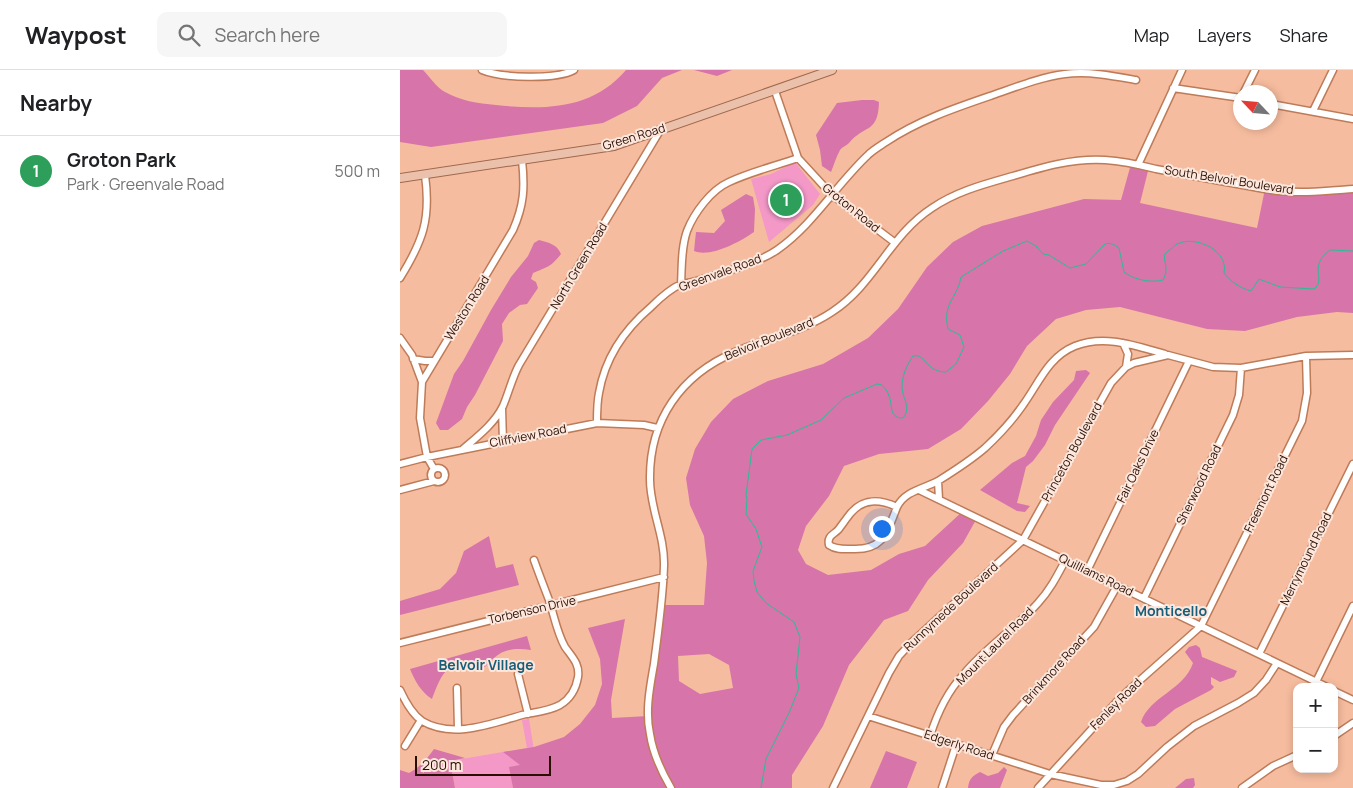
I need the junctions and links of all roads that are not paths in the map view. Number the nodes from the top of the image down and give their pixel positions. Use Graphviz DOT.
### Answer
graph roads {
  1 [pos="482,70"];
  2 [pos="574,70"];
  3 [pos="832,70"];
  4 [pos="1182,70"];
  5 [pos="1255,70"];
  6 [pos="1333,70"];
  7 [pos="1136,80"];
  8 [pos="1248,85"];
  9 [pos="1173,88"];
  10 [pos="775,91"];
  11 [pos="1233,97"];
  12 [pos="1278,105"];
  13 [pos="1313,112"];
  14 [pos="1353,119"];
  15 [pos="662,128"];
  16 [pos="798,158"];
  17 [pos="522,160"];
  18 [pos="1105,160"];
  19 [pos="1138,165"];
  20 [pos="425,176"];
  21 [pos="400,178"];
  22 [pos="1353,189"];
  23 [pos="832,195"];
  24 [pos="894,242"];
  25 [pos="400,278"];
  26 [pos="681,284"];
  27 [pos="400,338"];
  28 [pos="1123,343"];
  29 [pos="1168,354"];
  30 [pos="1353,355"];
  31 [pos="1306,356"];
  32 [pos="413,359"];
  33 [pos="434,361"];
  34 [pos="1189,361"];
  35 [pos="1126,367"];
  36 [pos="1241,368"];
  37 [pos="422,382"];
  38 [pos="502,407"];
  39 [pos="597,423"];
  40 [pos="658,428"];
  41 [pos="503,442"];
  42 [pos="463,449"];
  43 [pos="427,456"];
  44 [pos="400,464"];
  45 [pos="1353,464"];
  46 [pos="434,469"];
  47 [pos="434,480"];
  48 [pos="938,480"];
  49 [pos="400,490"];
  50 [pos="919,490"];
  51 [pos="939,500"];
  52 [pos="897,507"];
  53 [pos="1023,540"];
  54 [pos="534,560"];
  55 [pos="1066,561"];
  56 [pos="1087,571"];
  57 [pos="664,577"];
  58 [pos="1117,586"];
  59 [pos="1144,598"];
  60 [pos="550,606"];
  61 [pos="1353,606"];
  62 [pos="1201,626"];
  63 [pos="400,643"];
  64 [pos="1260,654"];
  65 [pos="1277,663"];
  66 [pos="518,674"];
  67 [pos="1316,682"];
  68 [pos="457,688"];
  69 [pos="400,690"];
  70 [pos="1338,692"];
  71 [pos="1353,700"];
  72 [pos="528,714"];
  73 [pos="868,716"];
  74 [pos="421,720"];
  75 [pos="1353,723"];
  76 [pos="458,729"];
  77 [pos="1338,733"];
  78 [pos="930,736"];
  79 [pos="956,745"];
  80 [pos="405,746"];
  81 [pos="992,755"];
  82 [pos="1293,757"];
  83 [pos="1050,774"];
  84 [pos="671,788"];
  85 [pos="833,788"];
  86 [pos="942,788"];
  87 [pos="1038,788"];
  88 [pos="1242,788"];
  1 -- 2 [label="street"];
  3 -- 10 [label="main road, Green Road"];
  4 -- 9 [label="street"];
  5 -- 8 [label="street"];
  6 -- 13 [label="street"];
  7 -- 23 [label="street, Greenvale Road"];
  9 -- 11 [label="street"];
  9 -- 19 [label="street"];
  10 -- 15 [label="main road, Green Road"];
  10 -- 16 [label="street, Groton Road"];
  12 -- 13 [label="street"];
  13 -- 14 [label="street"];
  15 -- 17 [label="main road, Green Road"];
  15 -- 38 [label="street, North Green Road"];
  16 -- 23 [label="street, Groton Road"];
  16 -- 26 [label="street"];
  17 -- 20 [label="main road, Green Road"];
  17 -- 33 [label="street, Weston Road"];
  18 -- 19 [label="street, South Belvoir Boulevard"];
  18 -- 24 [label="street, Belvoir Boulevard"];
  19 -- 22 [label="street, South Belvoir Boulevard"];
  20 -- 21 [label="main road, Green Road"];
  20 -- 25 [label="street"];
  23 -- 24 [label="street, Groton Road"];
  23 -- 26 [label="street, Greenvale Road"];
  24 -- 40 [label="street, Belvoir Boulevard"];
  26 -- 39 [label="street, Greenvale Road"];
  27 -- 32 [label="street"];
  28 -- 29 [label="street"];
  28 -- 35 [label="street"];
  28 -- 48 [label="street"];
  29 -- 34 [label="street"];
  29 -- 35 [label="street, Princeton Boulevard"];
  30 -- 31 [label="street"];
  31 -- 36 [label="street"];
  31 -- 62 [label="street, Freemont Road"];
  32 -- 33 [label="street"];
  32 -- 37 [label="street"];
  33 -- 37 [label="street, Weston Road"];
  34 -- 36 [label="street"];
  34 -- 56 [label="street, Fair Oaks Drive"];
  35 -- 53 [label="street, Princeton Boulevard"];
  36 -- 59 [label="street, Sherwood Road"];
  37 -- 43 [label="street, Weston Road"];
  38 -- 41 [label="street, North Green Road"];
  38 -- 42 [label="street, North Green Road"];
  39 -- 40 [label="street, Cliffview Road"];
  39 -- 41 [label="street, Cliffview Road"];
  40 -- 57 [label="street, Belvoir Boulevard"];
  41 -- 42 [label="street, Cliffview Road"];
  42 -- 43 [label="street, Cliffview Road"];
  43 -- 44 [label="street, Cliffview Road"];
  43 -- 46 [label="street, Weston Road"];
  45 -- 64 [label="street, Merrymound Road"];
  46 -- 47 [label="street"];
  46 -- 47 [label="street"];
  47 -- 49 [label="street"];
  48 -- 50 [label="street"];
  48 -- 51 [label="street"];
  50 -- 51 [label="street, Quilliams Road"];
  50 -- 52 [label="street"];
  51 -- 53 [label="street, Quilliams Road"];
  52 -- 52 [label="street"];
  53 -- 55 [label="street, Quilliams Road"];
  53 -- 73 [label="street, Runnymede Boulevard"];
  54 -- 60 [label="street"];
  55 -- 56 [label="street, Quilliams Road"];
  55 -- 78 [label="street, Mount Laurel Road"];
  56 -- 58 [label="street, Quilliams Road"];
  57 -- 60 [label="street, Torbenson Drive"];
  57 -- 84 [label="street, Belvoir Boulevard"];
  58 -- 59 [label="street, Quilliams Road"];
  58 -- 81 [label="street, Brinkmore Road"];
  59 -- 62 [label="street, Quilliams Road"];
  60 -- 63 [label="street, Torbenson Drive"];
  60 -- 72 [label="street"];
  61 -- 67 [label="street"];
  62 -- 64 [label="street, Quilliams Road"];
  62 -- 83 [label="street, Fenley Road"];
  64 -- 65 [label="street, Quilliams Road"];
  65 -- 67 [label="street, Quilliams Road"];
  65 -- 83 [label="street, Edgerly Road"];
  66 -- 72 [label="street"];
  68 -- 76 [label="street"];
  69 -- 74 [label="street"];
  70 -- 71 [label="street"];
  72 -- 76 [label="street"];
  73 -- 78 [label="street, Edgerly Road"];
  73 -- 85 [label="street, Runnymede Boulevard"];
  74 -- 76 [label="street"];
  74 -- 80 [label="street"];
  75 -- 77 [label="street"];
  78 -- 79 [label="street, Edgerly Road"];
  79 -- 81 [label="street, Edgerly Road"];
  79 -- 86 [label="street"];
  81 -- 83 [label="street, Edgerly Road"];
  82 -- 88 [label="street"];
  83 -- 87 [label="street, Fenley Road"];
}
